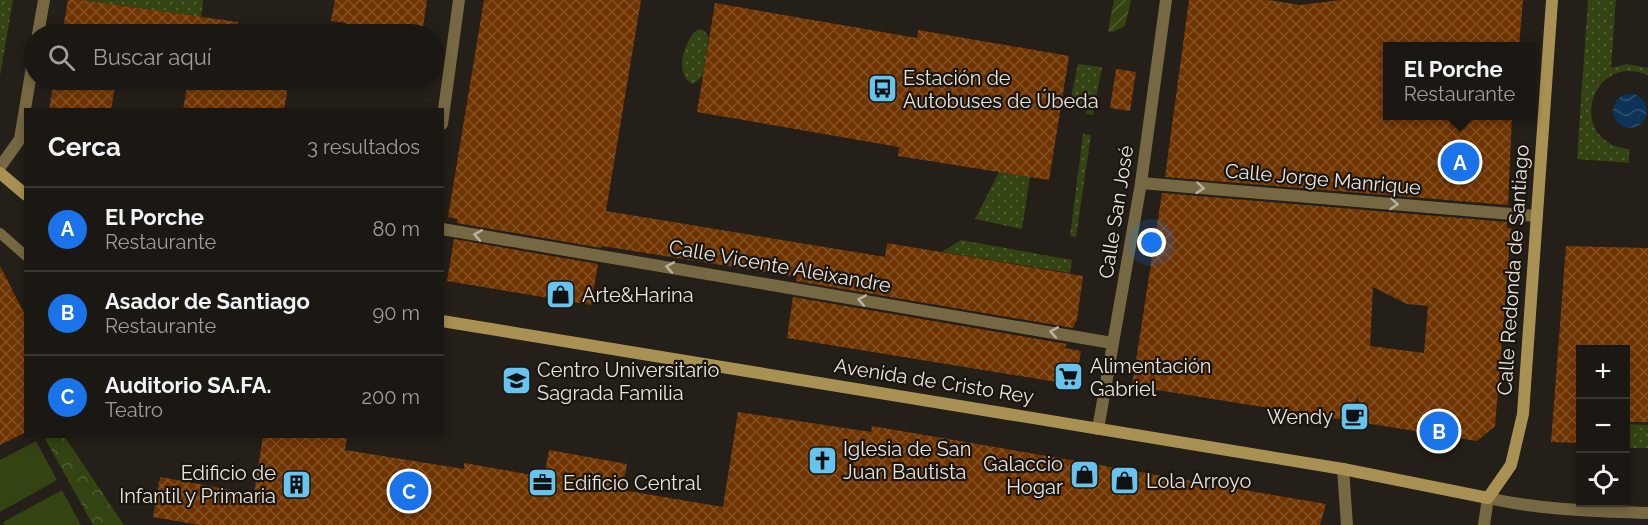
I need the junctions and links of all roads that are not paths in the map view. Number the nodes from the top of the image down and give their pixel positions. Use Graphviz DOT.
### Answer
graph roads {
  1 [pos="44,0"];
  2 [pos="459,0"];
  3 [pos="1166,0"];
  4 [pos="1552,0"];
  5 [pos="40,24"];
  6 [pos="28,90"];
  7 [pos="25,108"];
  8 [pos="444,109"];
  9 [pos="24,114"];
  10 [pos="0,166"];
  11 [pos="0,172"];
  12 [pos="1142,183"];
  13 [pos="24,193"];
  14 [pos="1536,216"];
  15 [pos="444,229"];
  16 [pos="0,233"];
  17 [pos="24,254"];
  18 [pos="444,321"];
  19 [pos="1112,343"];
  20 [pos="1098,429"];
  21 [pos="1343,469"];
  22 [pos="1488,498"];
  23 [pos="1648,513"];
  24 [pos="1347,525"];
  25 [pos="1484,525"];
  1 -- 5 [label="street"];
  2 -- 8 [label="street"];
  3 -- 12 [label="street, Calle San José"];
  4 -- 14 [label="street, Calle Redonda de Santiago"];
  6 -- 7 [label="street"];
  9 -- 10 [label="street"];
  11 -- 13 [label="street"];
  12 -- 14 [label="street, Calle Jorge Manrique, one-way"];
  12 -- 19 [label="street, Calle San José"];
  14 -- 22 [label="street, Calle Redonda de Santiago"];
  19 -- 15 [label="street, Calle Vicente Aleixandre, one-way"];
  16 -- 17 [label="lane"];
  18 -- 20 [label="street, Avenida de Cristo Rey"];
  19 -- 20 [label="street, Calle San José"];
  20 -- 21 [label="street, Avenida de Cristo Rey"];
  21 -- 22 [label="street, Avenida de Cristo Rey"];
  21 -- 24 [label="street"];
  22 -- 23 [label="street"];
  22 -- 25 [label="street"];
}
